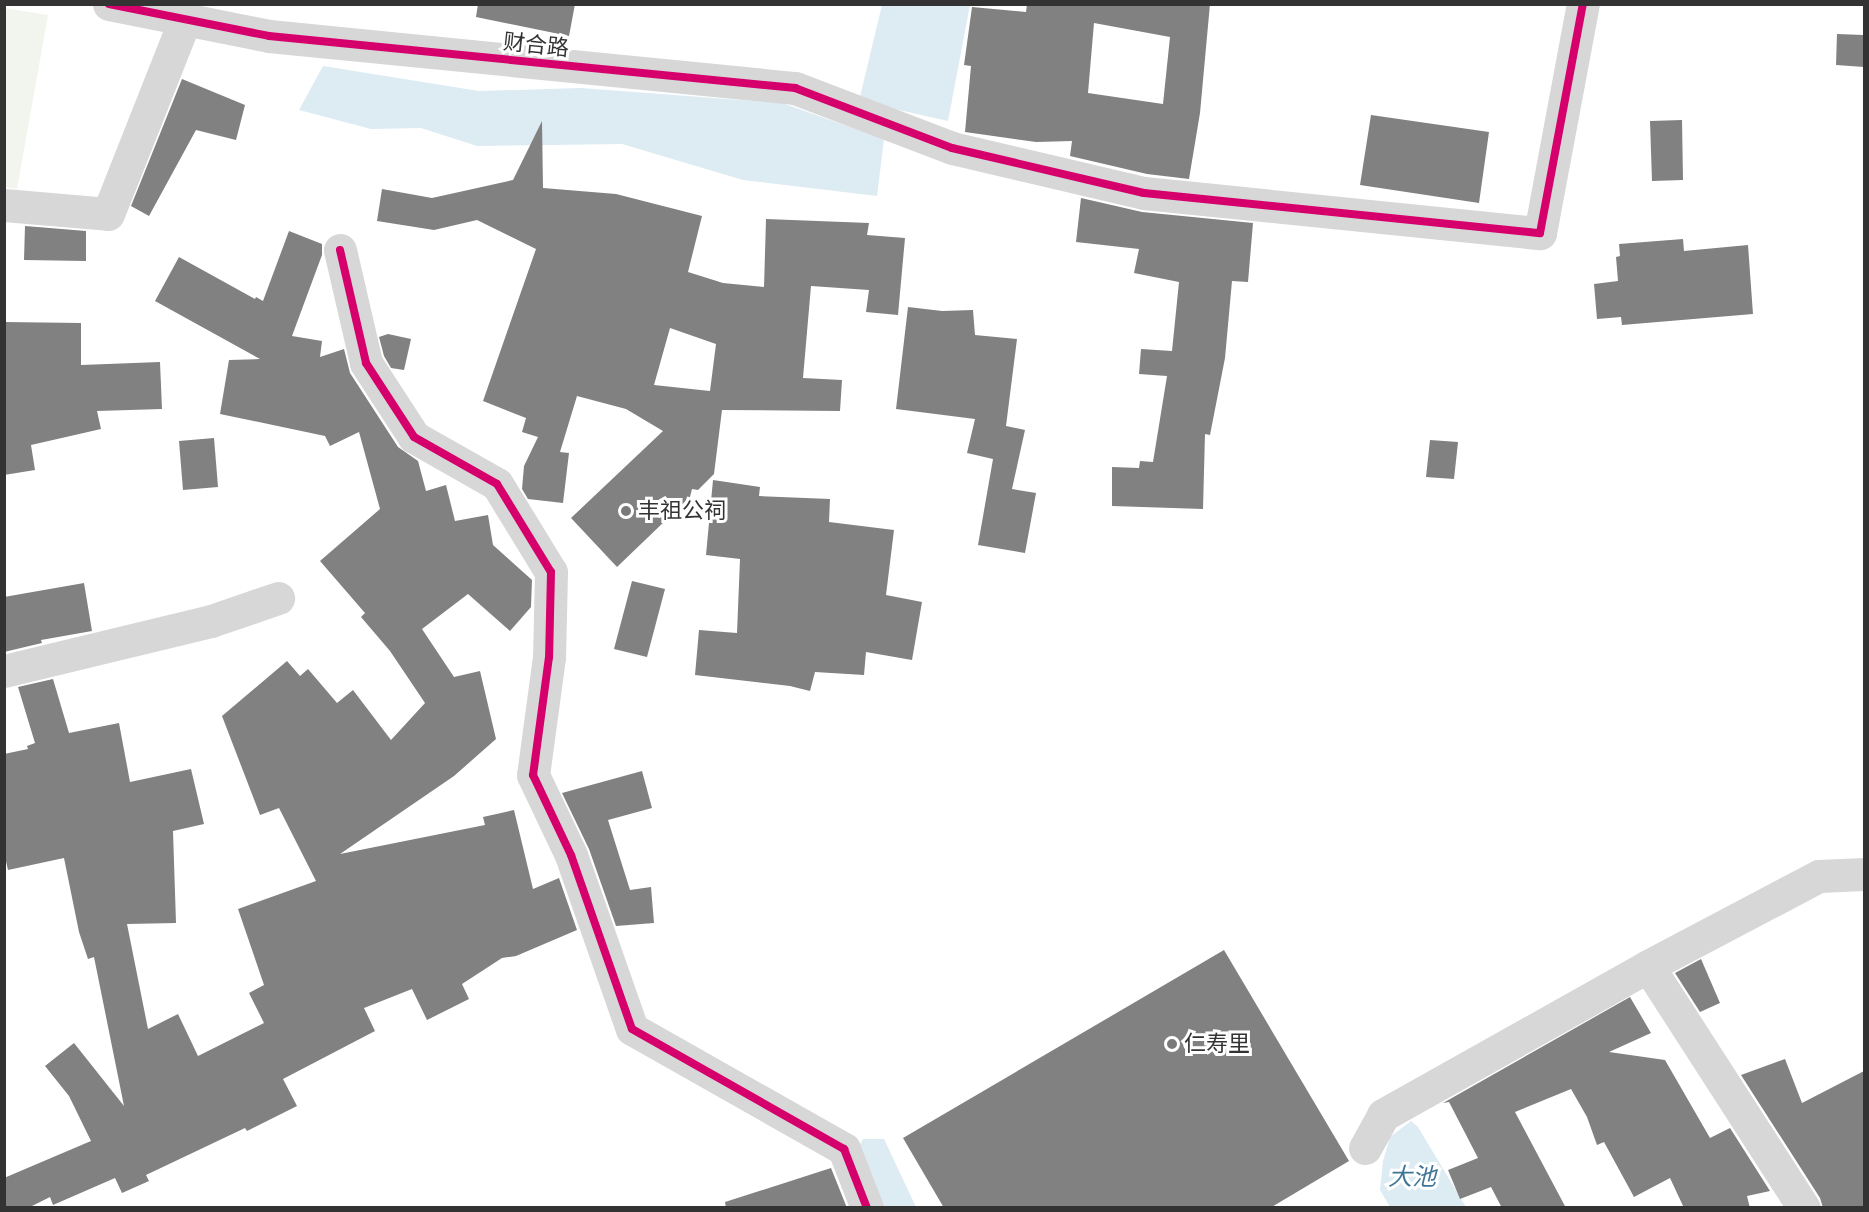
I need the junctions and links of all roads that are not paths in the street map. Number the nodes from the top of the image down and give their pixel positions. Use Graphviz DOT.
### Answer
graph roads {
  1 [pos="109,4"];
  2 [pos="1582,4"];
  3 [pos="185,20"];
  4 [pos="4,205"];
  5 [pos="340,250"];
  6 [pos="278,598"];
  7 [pos="4,671"];
  8 [pos="1864,874"];
  9 [pos="1648,966"];
  10 [pos="1365,1148"];
  11 [pos="867,1208"];
  12 [pos="1804,1208"];
  1 -- 3 [label="street, 财合路"];
  2 -- 3 [label="street, 财合路"];
  3 -- 4 [label="street"];
  5 -- 11 [label="street"];
  6 -- 7 [label="street"];
  8 -- 9 [label="street"];
  9 -- 10 [label="street"];
  9 -- 12 [label="street"];
}
